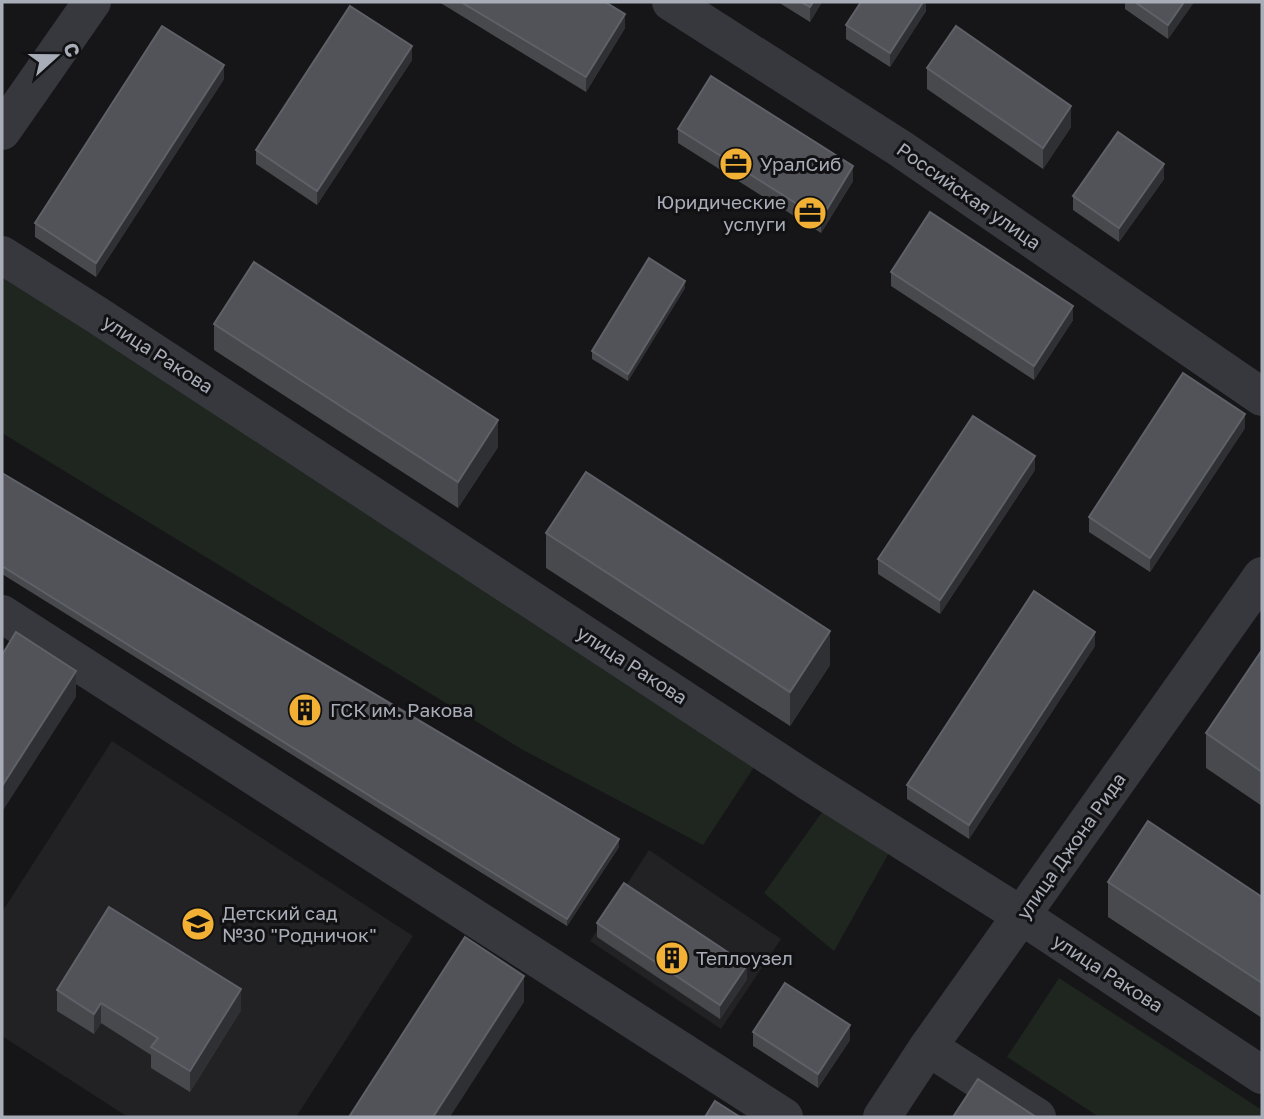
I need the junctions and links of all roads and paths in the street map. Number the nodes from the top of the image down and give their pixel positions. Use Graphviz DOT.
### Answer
graph roads {
  1 [pos="92,2"];
  2 [pos="671,2"];
  3 [pos="2,131"];
  4 [pos="2,256"];
  5 [pos="1262,397"];
  6 [pos="1262,576"];
  7 [pos="2,614"];
  8 [pos="1022,916"];
  9 [pos="928,1047"];
  10 [pos="1262,1074"];
  11 [pos="784,1117"];
  12 [pos="882,1117"];
  13 [pos="1037,1117"];
  1 -- 3 [label="street"];
  2 -- 5 [label="street, Российская улица"];
  4 -- 8 [label="street, улица Ракова"];
  6 -- 8 [label="street, улица Джона Рида"];
  7 -- 11 [label="street"];
  8 -- 9 [label="street, улица Джона Рида"];
  8 -- 10 [label="street, улица Ракова"];
  9 -- 12 [label="street, улица Джона Рида"];
  9 -- 13 [label="street"];
}
